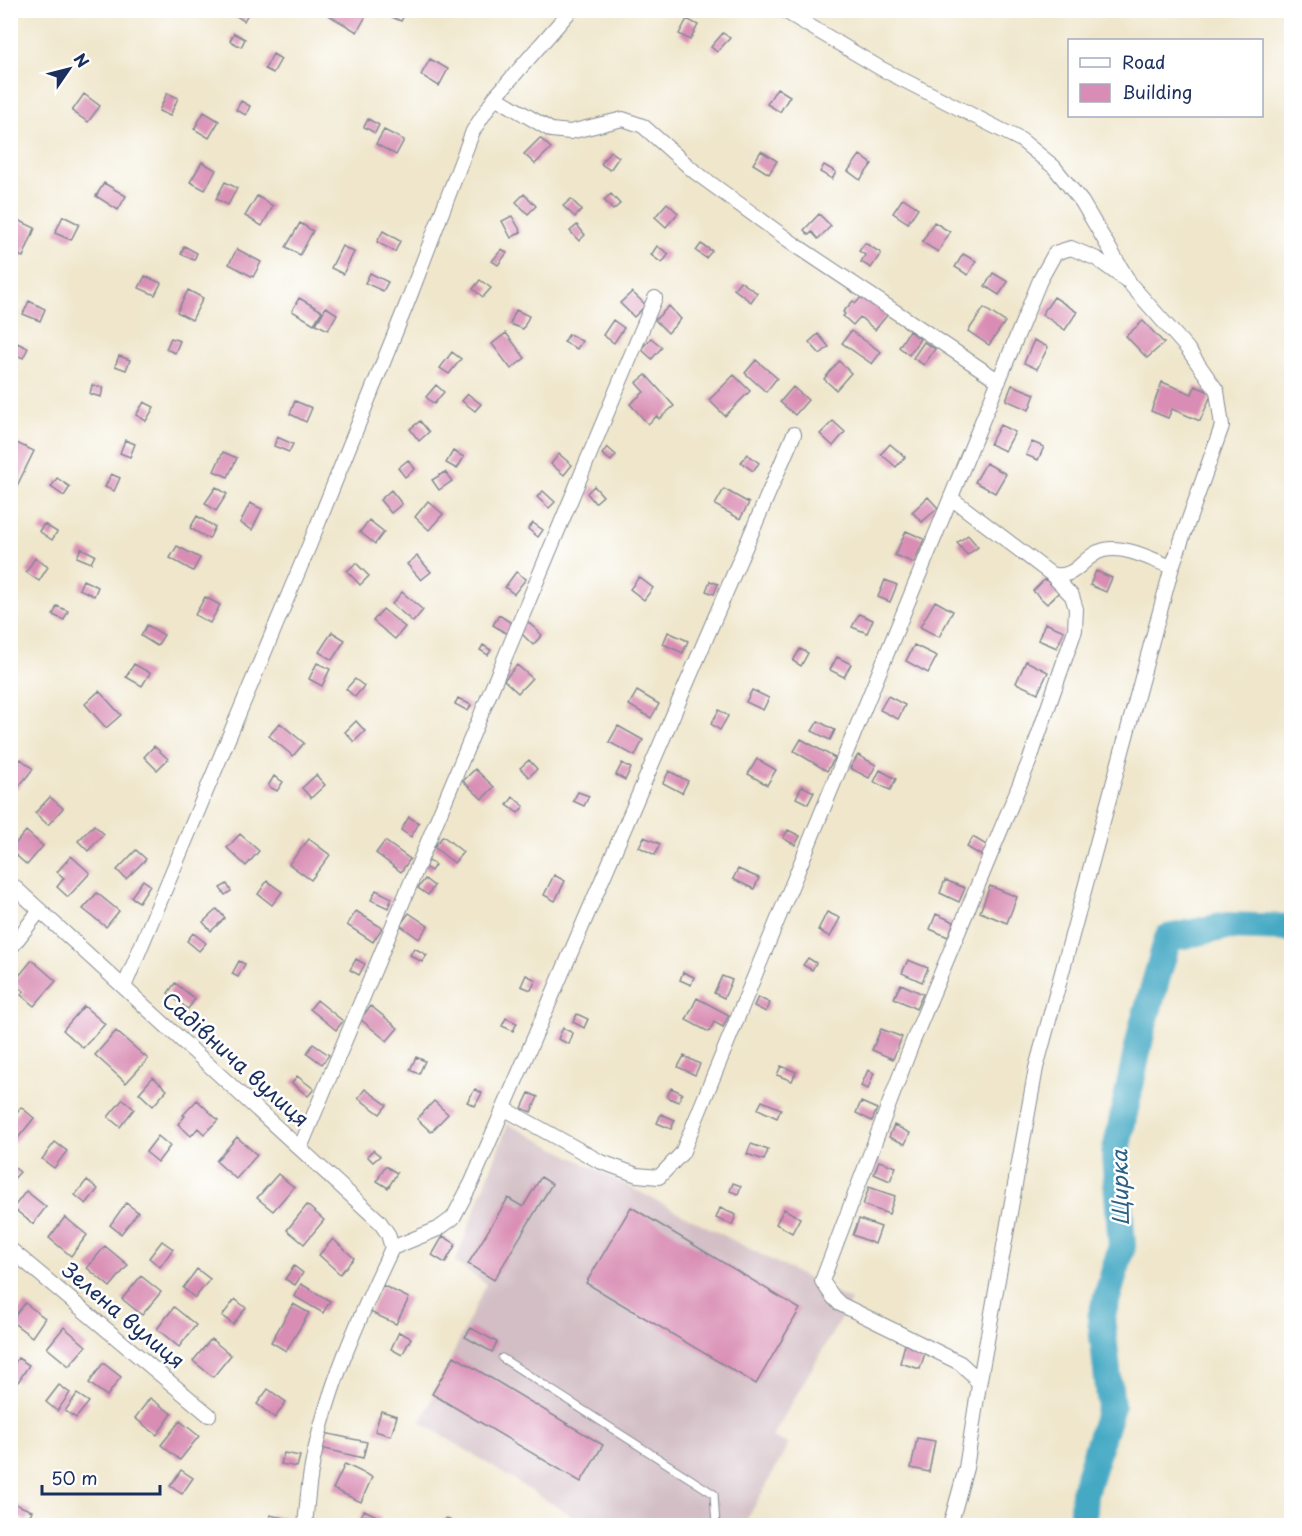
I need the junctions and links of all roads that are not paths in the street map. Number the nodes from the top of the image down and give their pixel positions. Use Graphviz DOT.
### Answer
graph roads {
  1 [pos="571,10"];
  2 [pos="783,10"];
  3 [pos="495,97"];
  4 [pos="1131,285"];
  5 [pos="655,298"];
  6 [pos="999,381"];
  7 [pos="794,434"];
  8 [pos="951,498"];
  9 [pos="1172,567"];
  10 [pos="1051,574"];
  11 [pos="10,883"];
  12 [pos="40,910"];
  13 [pos="10,950"];
  14 [pos="124,987"];
  15 [pos="505,1109"];
  16 [pos="300,1148"];
  17 [pos="392,1248"];
  18 [pos="10,1249"];
  19 [pos="502,1358"];
  20 [pos="979,1385"];
  21 [pos="209,1415"];
  22 [pos="305,1526"];
  23 [pos="716,1526"];
  24 [pos="950,1526"];
  1 -- 3 [label="street"];
  2 -- 4 [label="street"];
  3 -- 6 [label="street"];
  3 -- 14 [label="street"];
  4 -- 6 [label="street"];
  4 -- 9 [label="street"];
  5 -- 16 [label="street"];
  6 -- 8 [label="street"];
  7 -- 15 [label="street"];
  8 -- 10 [label="street"];
  8 -- 15 [label="street"];
  9 -- 10 [label="street"];
  9 -- 20 [label="street"];
  10 -- 20 [label="street"];
  11 -- 12 [label="street, Садівнича вулиця"];
  12 -- 13 [label="street"];
  12 -- 14 [label="street, Садівнича вулиця"];
  14 -- 16 [label="street, Садівнича вулиця"];
  15 -- 17 [label="street"];
  16 -- 17 [label="street, Садівнича вулиця"];
  17 -- 22 [label="street"];
  18 -- 21 [label="street, Зелена вулиця"];
  19 -- 23 [label="lane"];
  20 -- 24 [label="street"];
}
